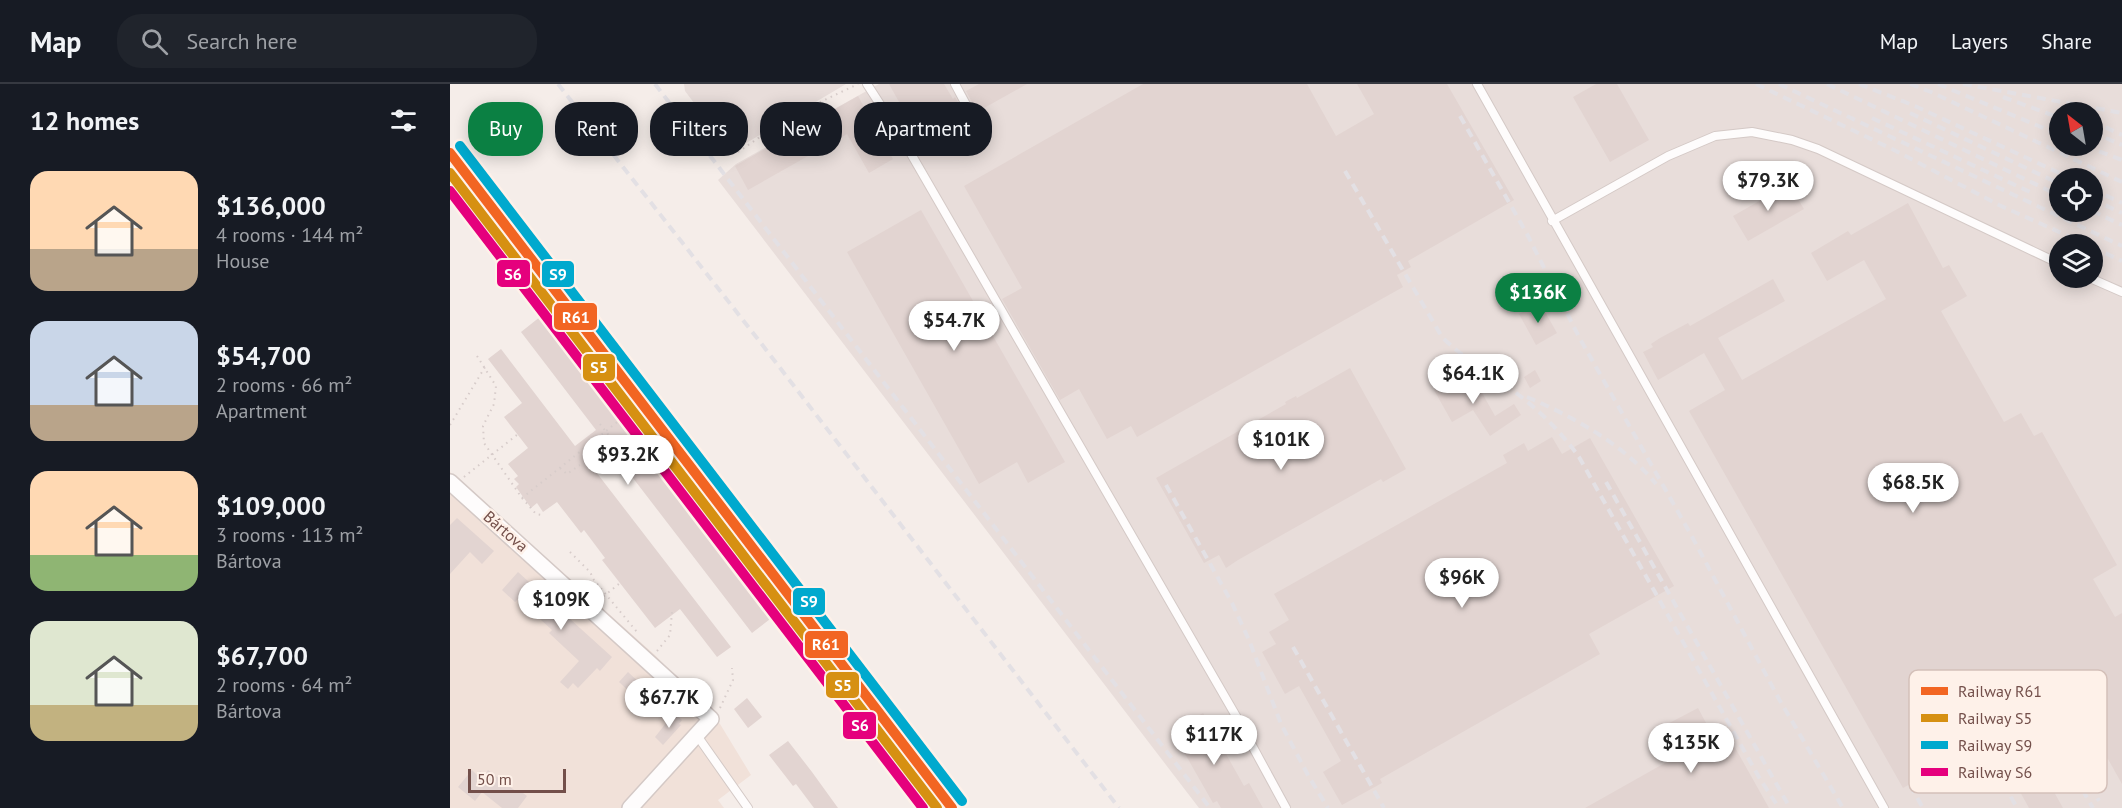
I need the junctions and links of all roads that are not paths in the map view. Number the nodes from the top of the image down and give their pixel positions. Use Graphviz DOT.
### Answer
graph roads {
  1 [pos="867,84"];
  2 [pos="955,84"];
  3 [pos="1477,84"];
  4 [pos="965,102"];
  5 [pos="1552,221"];
  6 [pos="2049,259"];
  7 [pos="2103,284"];
  8 [pos="2122,292"];
  9 [pos="450,482"];
  10 [pos="696,734"];
  11 [pos="630,808"];
  12 [pos="748,808"];
  13 [pos="1286,808"];
  14 [pos="1884,808"];
  1 -- 13 [label="lane"];
  2 -- 4 [label="lane"];
  3 -- 5 [label="lane"];
  5 -- 6 [label="lane"];
  5 -- 14 [label="lane"];
  7 -- 8 [label="lane"];
  9 -- 10 [label="street, Bártova"];
  10 -- 11 [label="street"];
  10 -- 12 [label="lane"];
}
